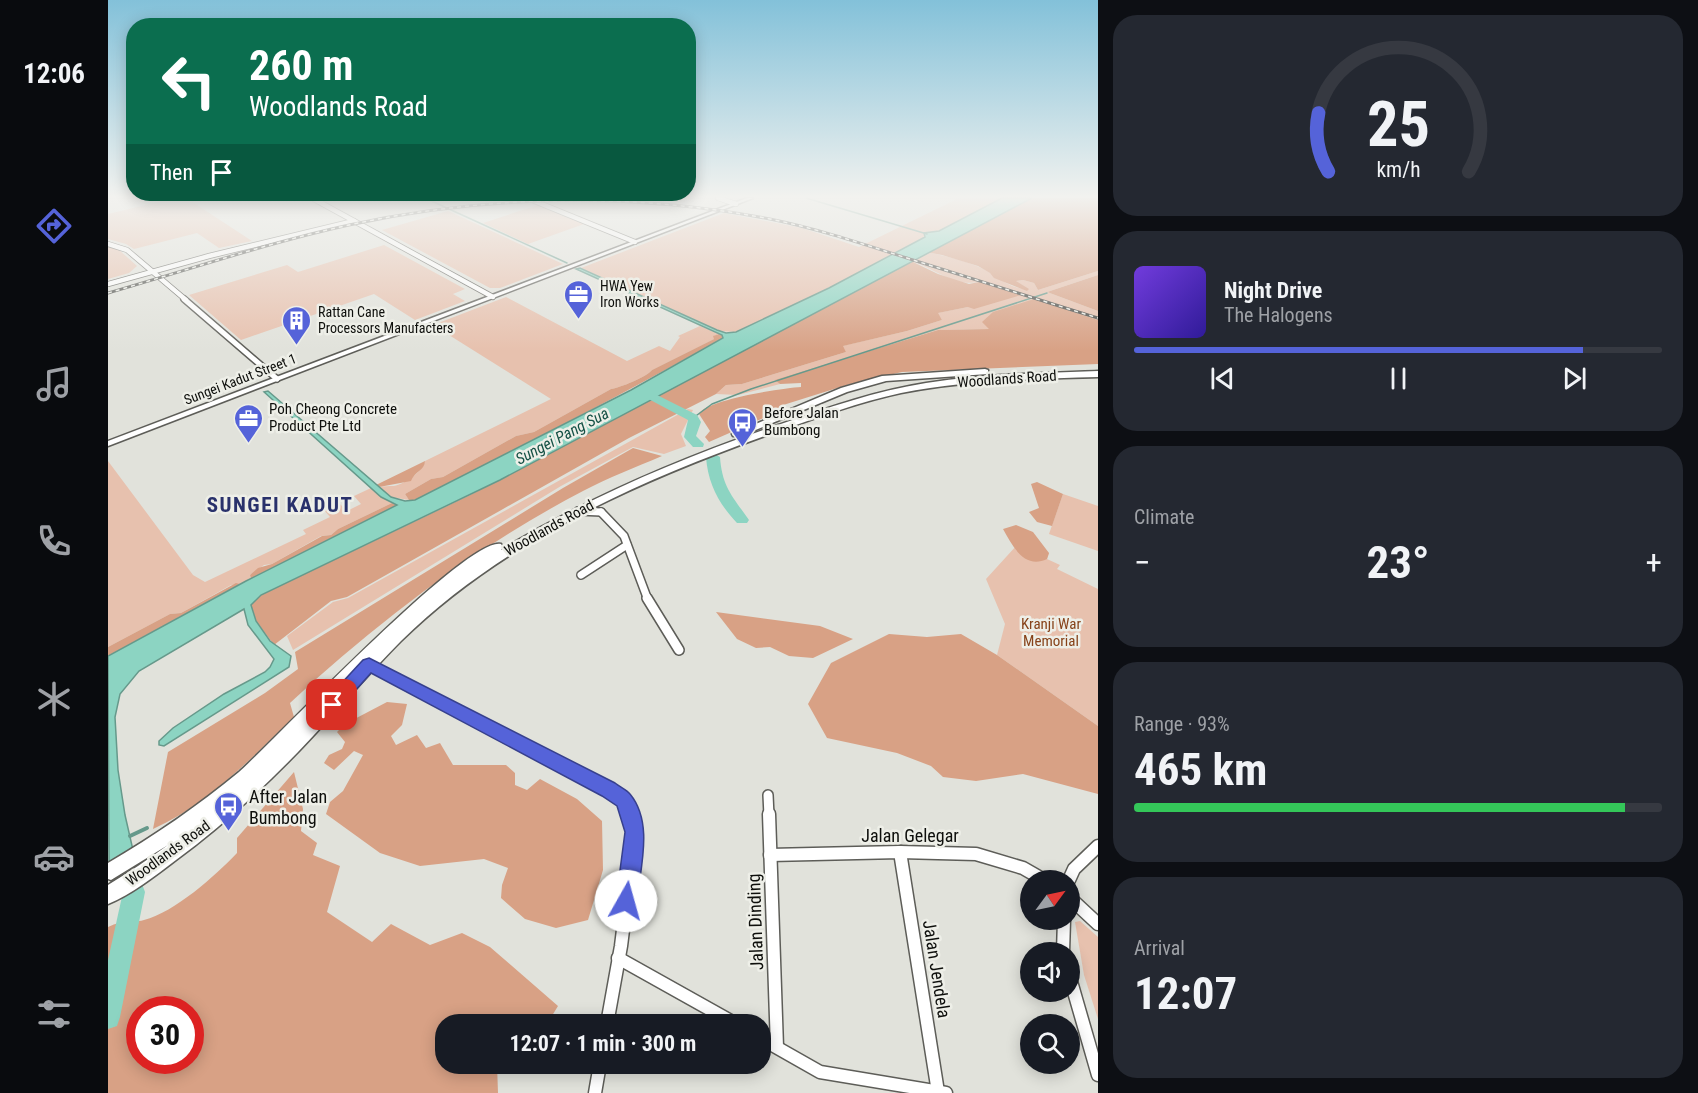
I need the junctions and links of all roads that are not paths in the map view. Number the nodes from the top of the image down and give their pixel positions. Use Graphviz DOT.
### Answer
graph roads {
  1 [pos="125,249"];
  2 [pos="237,249"];
  3 [pos="405,249"];
  4 [pos="617,249"];
  5 [pos="144,264"];
  6 [pos="169,266"];
  7 [pos="154,272"];
  8 [pos="138,274"];
  9 [pos="108,283"];
  10 [pos="493,297"];
  11 [pos="1098,369"];
  12 [pos="1098,374"];
  13 [pos="277,379"];
  14 [pos="810,403"];
  15 [pos="825,413"];
  16 [pos="108,444"];
  17 [pos="604,498"];
  18 [pos="576,511"];
  19 [pos="601,513"];
  20 [pos="627,545"];
  21 [pos="581,575"];
  22 [pos="679,650"];
  23 [pos="369,665"];
  24 [pos="768,795"];
  25 [pos="1098,846"];
  26 [pos="900,852"];
  27 [pos="770,855"];
  28 [pos="1026,870"];
  29 [pos="1074,870"];
  30 [pos="111,871"];
  31 [pos="112,893"];
  32 [pos="1080,907"];
  33 [pos="1098,924"];
  34 [pos="618,958"];
  35 [pos="1077,1002"];
  36 [pos="609,1014"];
  37 [pos="718,1014"];
  38 [pos="771,1044"];
  39 [pos="777,1047"];
  40 [pos="598,1074"];
  41 [pos="1098,1075"];
  42 [pos="942,1092"];
  43 [pos="595,1093"];
  1 -- 5 [label="street"];
  2 -- 6 [label="street"];
  3 -- 10 [label="street"];
  4 -- 10 [label="street, Sungei Kadut Street 1"];
  5 -- 6 [label="street"];
  5 -- 7 [label="street"];
  5 -- 8 [label="street"];
  6 -- 7 [label="street"];
  6 -- 7 [label="street"];
  7 -- 8 [label="street"];
  7 -- 8 [label="street"];
  7 -- 13 [label="street"];
  8 -- 9 [label="street"];
  10 -- 13 [label="street, Sungei Kadut Street 1"];
  11 -- 14 [label="main road, Woodlands Road"];
  12 -- 15 [label="main road, Woodlands Road"];
  13 -- 16 [label="street, Sungei Kadut Street 1"];
  14 -- 15 [label="main road"];
  14 -- 30 [label="main road, Woodlands Road"];
  15 -- 17 [label="main road, Woodlands Road"];
  17 -- 18 [label="main road, Woodlands Road"];
  17 -- 19 [label="street"];
  18 -- 19 [label="street"];
  18 -- 23 [label="main road, Woodlands Road"];
  19 -- 20 [label="street"];
  20 -- 21 [label="street"];
  20 -- 22 [label="street"];
  23 -- 31 [label="main road, Woodlands Road"];
  23 -- 34 [label="street"];
  24 -- 27 [label="street, Jalan Dinding"];
  25 -- 29 [label="street"];
  26 -- 27 [label="street, Jalan Gelegar"];
  26 -- 28 [label="street, Jalan Gelegar"];
  26 -- 42 [label="street, Jalan Jendela"];
  27 -- 39 [label="street, Jalan Dinding"];
  32 -- 33 [label="street"];
  34 -- 36 [label="street"];
  34 -- 37 [label="street"];
  35 -- 41 [label="street"];
  38 -- 39 [label="street, Jalan Jendela"];
  39 -- 42 [label="street, Jalan Jendela"];
  40 -- 43 [label="street"];
}
